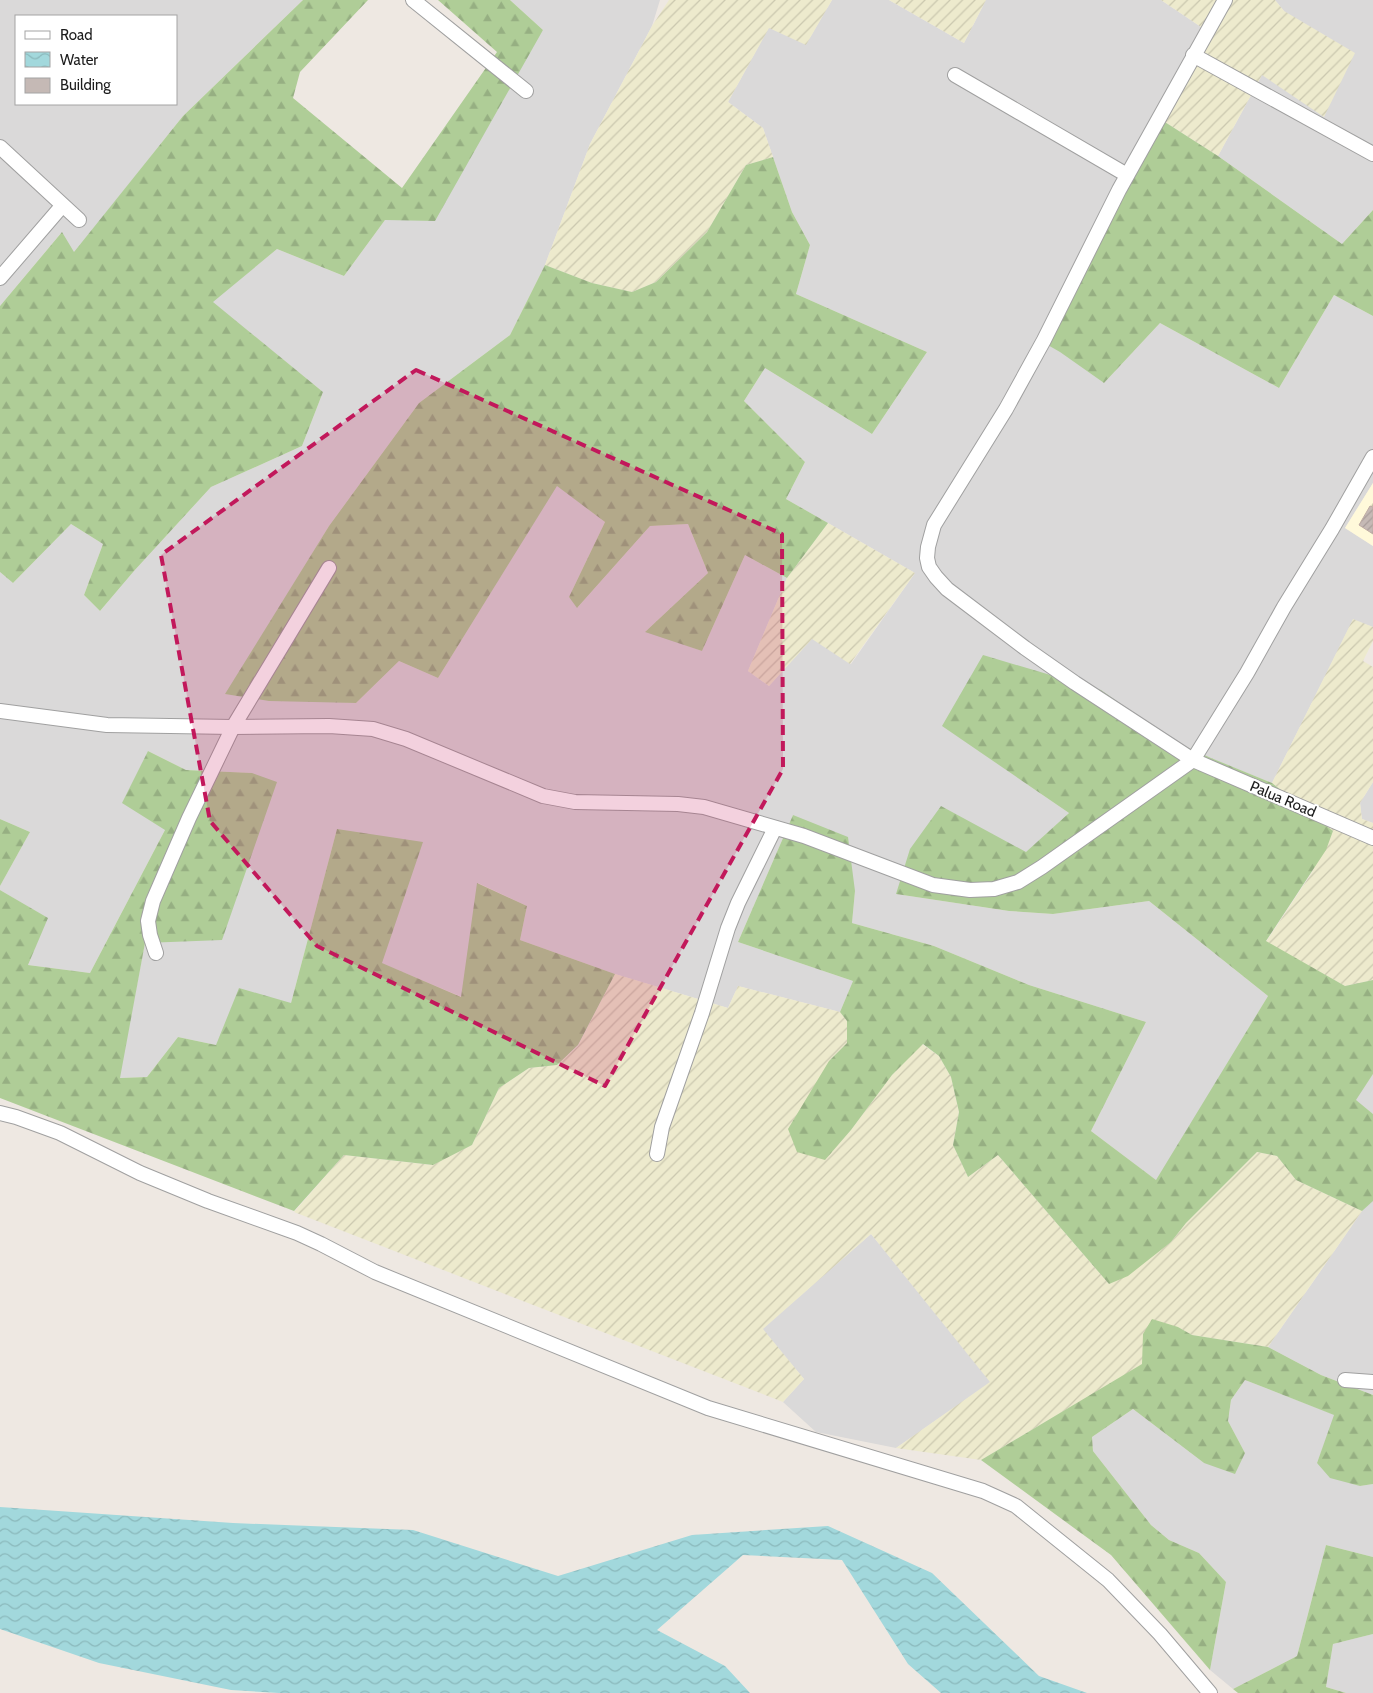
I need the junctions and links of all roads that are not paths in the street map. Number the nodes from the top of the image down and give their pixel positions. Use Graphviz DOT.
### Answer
graph roads {
  1 [pos="413,0"];
  2 [pos="1225,0"];
  3 [pos="1193,55"];
  4 [pos="955,74"];
  5 [pos="526,91"];
  6 [pos="0,147"];
  7 [pos="1373,154"];
  8 [pos="1127,175"];
  9 [pos="62,206"];
  10 [pos="80,220"];
  11 [pos="0,278"];
  12 [pos="1373,457"];
  13 [pos="329,568"];
  14 [pos="0,711"];
  15 [pos="233,727"];
  16 [pos="1193,760"];
  17 [pos="775,828"];
  18 [pos="1373,838"];
  19 [pos="156,954"];
  20 [pos="0,1113"];
  21 [pos="657,1154"];
  22 [pos="1345,1380"];
  23 [pos="1373,1382"];
  24 [pos="1210,1693"];
  1 -- 5 [label="street"];
  2 -- 3 [label="street, Palua Road"];
  3 -- 7 [label="street"];
  3 -- 8 [label="street, Palua Road"];
  4 -- 8 [label="street"];
  6 -- 9 [label="street"];
  8 -- 16 [label="street, Palua Road"];
  9 -- 10 [label="street"];
  9 -- 11 [label="street"];
  12 -- 16 [label="street"];
  13 -- 15 [label="street"];
  14 -- 15 [label="street"];
  15 -- 17 [label="street"];
  15 -- 19 [label="street"];
  16 -- 17 [label="street"];
  16 -- 18 [label="street, Palua Road"];
  17 -- 21 [label="street"];
  20 -- 24 [label="street"];
  22 -- 23 [label="street"];
}
